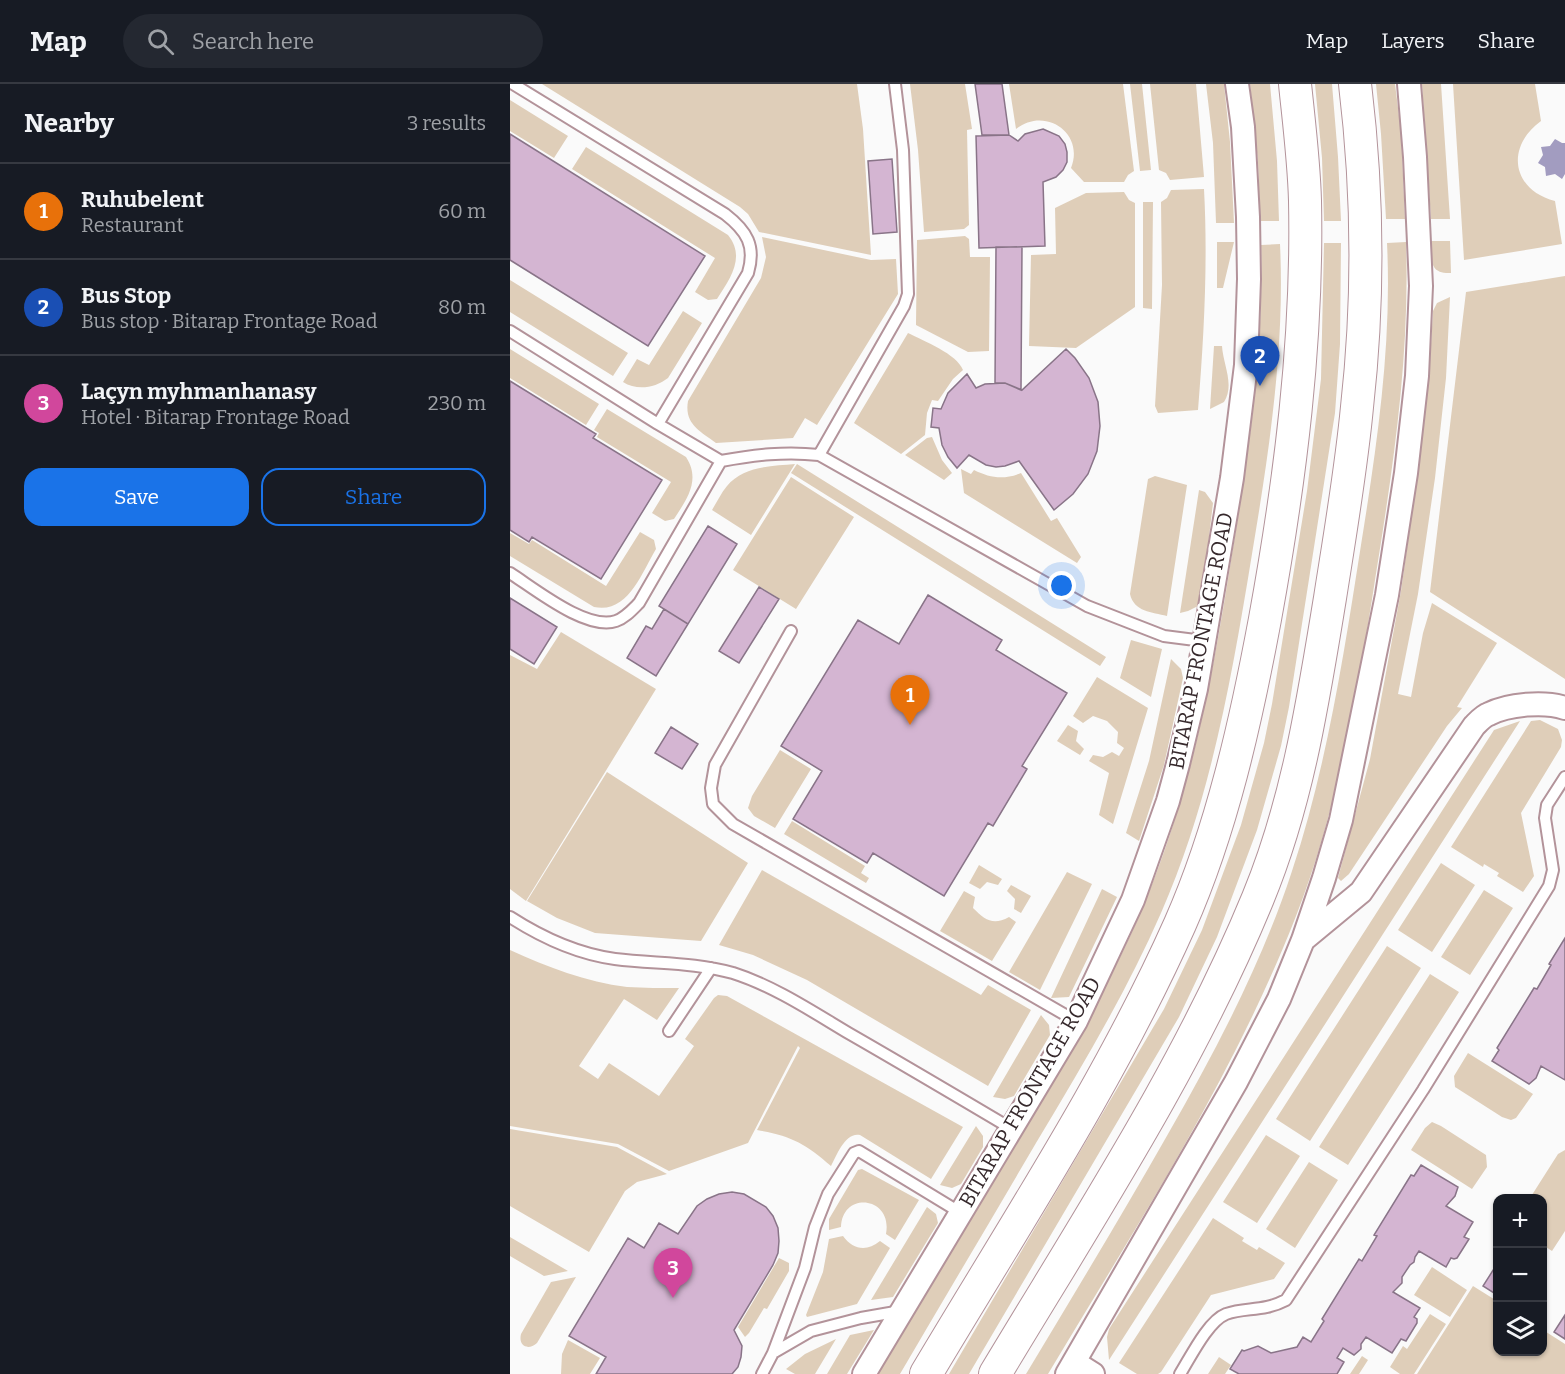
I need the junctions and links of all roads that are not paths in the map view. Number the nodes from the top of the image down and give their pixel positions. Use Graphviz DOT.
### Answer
graph roads {
  1 [pos="513,84"];
  2 [pos="895,84"];
  3 [pos="1237,84"];
  4 [pos="1295,84"];
  5 [pos="1355,84"];
  6 [pos="1409,84"];
  7 [pos="510,331"];
  8 [pos="658,424"];
  9 [pos="819,455"];
  10 [pos="721,461"];
  11 [pos="510,573"];
  12 [pos="791,631"];
  13 [pos="1203,641"];
  14 [pos="1565,708"];
  15 [pos="1565,777"];
  16 [pos="510,917"];
  17 [pos="1304,940"];
  18 [pos="711,968"];
  19 [pos="1076,1021"];
  20 [pos="669,1031"];
  21 [pos="1012,1129"];
  22 [pos="961,1213"];
  23 [pos="902,1311"];
  24 [pos="773,1353"];
  25 [pos="1078,1370"];
  26 [pos="762,1374"];
  27 [pos="864,1374"];
  28 [pos="926,1374"];
  29 [pos="995,1374"];
  30 [pos="1180,1374"];
  1 -- 8 [label="lane"];
  2 -- 9 [label="lane"];
  3 -- 13 [label="street, BITARAP FRONTAGE ROAD"];
  4 -- 28 [label="main road"];
  5 -- 29 [label="main road"];
  6 -- 17 [label="street"];
  7 -- 8 [label="lane"];
  8 -- 10 [label="lane"];
  9 -- 10 [label="lane"];
  9 -- 13 [label="lane"];
  10 -- 11 [label="lane"];
  12 -- 19 [label="lane"];
  13 -- 19 [label="street, BITARAP FRONTAGE ROAD"];
  14 -- 17 [label="street"];
  15 -- 30 [label="lane"];
  16 -- 18 [label="lane"];
  17 -- 25 [label="street"];
  18 -- 20 [label="lane"];
  18 -- 21 [label="lane"];
  19 -- 21 [label="street, BITARAP FRONTAGE ROAD"];
  21 -- 22 [label="street, BITARAP FRONTAGE ROAD"];
  22 -- 23 [label="street, BITARAP FRONTAGE ROAD"];
  22 -- 24 [label="lane"];
  23 -- 24 [label="lane"];
  23 -- 27 [label="street, BITARAP FRONTAGE ROAD"];
  24 -- 26 [label="lane"];
}
